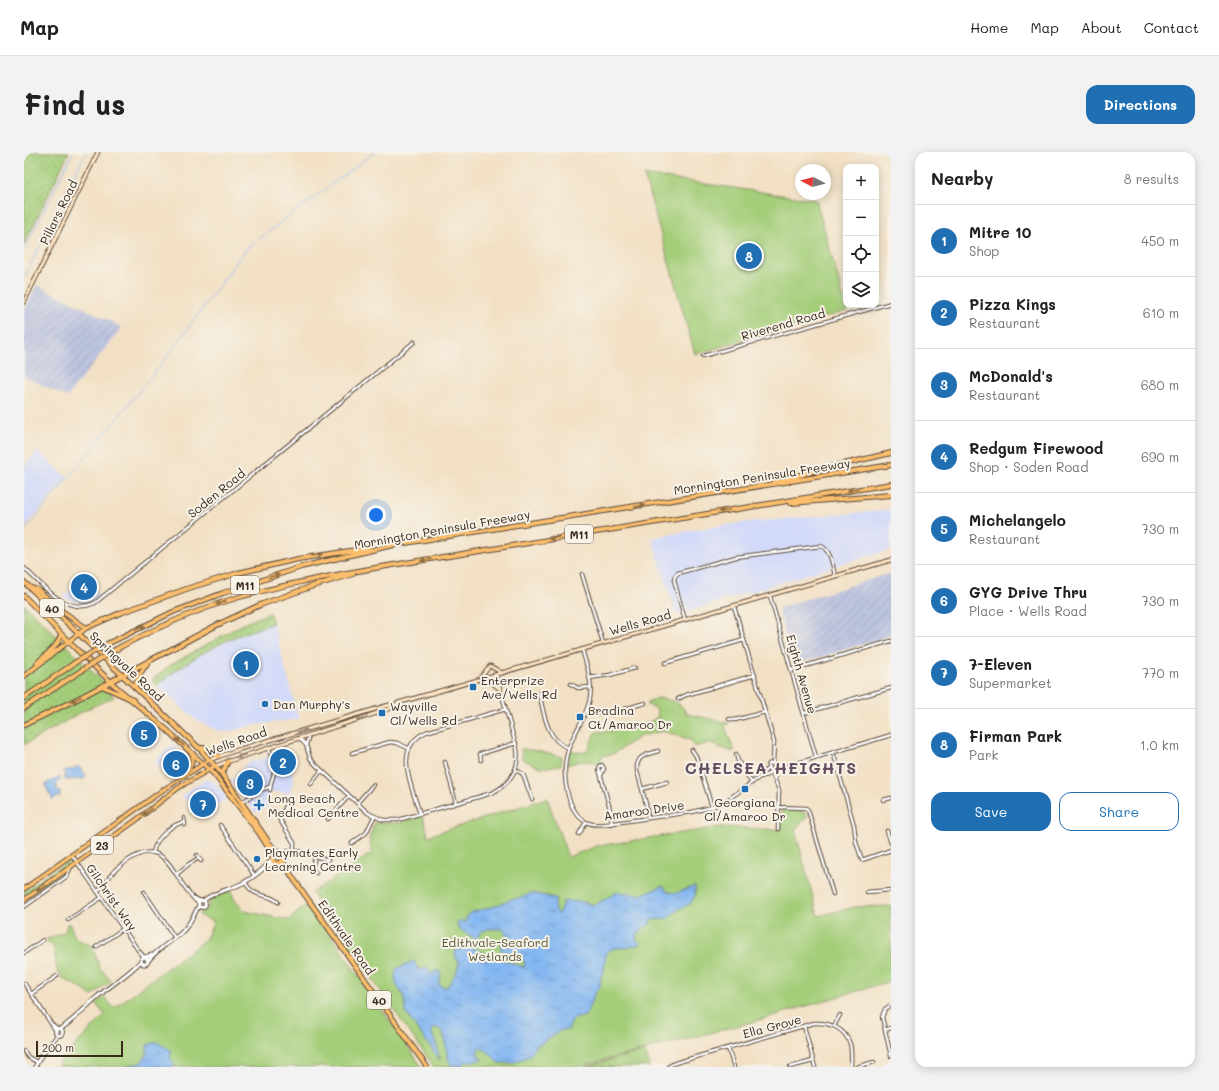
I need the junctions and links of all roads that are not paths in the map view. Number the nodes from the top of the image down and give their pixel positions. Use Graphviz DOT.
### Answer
graph roads {
  1 [pos="98,152"];
  2 [pos="24,302"];
  3 [pos="891,303"];
  4 [pos="414,342"];
  5 [pos="703,356"];
  6 [pos="891,453"];
  7 [pos="891,465"];
  8 [pos="891,484"];
  9 [pos="756,488"];
  10 [pos="891,495"];
  11 [pos="763,505"];
  12 [pos="393,545"];
  13 [pos="891,560"];
  14 [pos="396,565"];
  15 [pos="24,568"];
  16 [pos="582,574"];
  17 [pos="835,576"];
  18 [pos="24,582"];
  19 [pos="30,587"];
  20 [pos="24,596"];
  21 [pos="770,596"];
  22 [pos="734,606"];
  23 [pos="685,620"];
  24 [pos="86,628"];
  25 [pos="79,634"];
  26 [pos="61,635"];
  27 [pos="744,640"];
  28 [pos="891,641"];
  29 [pos="68,642"];
  30 [pos="603,644"];
  31 [pos="173,649"];
  32 [pos="582,650"];
  33 [pos="665,663"];
  34 [pos="634,668"];
  35 [pos="791,670"];
  36 [pos="502,673"];
  37 [pos="122,675"];
  38 [pos="494,675"];
  39 [pos="755,675"];
  40 [pos="24,676"];
  41 [pos="485,678"];
  42 [pos="589,678"];
  43 [pos="481,679"];
  44 [pos="110,681"];
  45 [pos="571,684"];
  46 [pos="102,686"];
  47 [pos="135,687"];
  48 [pos="499,687"];
  49 [pos="591,687"];
  50 [pos="891,688"];
  51 [pos="539,693"];
  52 [pos="24,698"];
  53 [pos="678,699"];
  54 [pos="132,700"];
  55 [pos="645,703"];
  56 [pos="394,705"];
  57 [pos="24,708"];
  58 [pos="506,709"];
  59 [pos="587,710"];
  60 [pos="765,712"];
  61 [pos="804,713"];
  62 [pos="729,720"];
  63 [pos="24,725"];
  64 [pos="309,735"];
  65 [pos="891,736"];
  66 [pos="299,738"];
  67 [pos="516,743"];
  68 [pos="306,745"];
  69 [pos="199,748"];
  70 [pos="269,748"];
  71 [pos="408,748"];
  72 [pos="569,748"];
  73 [pos="692,750"];
  74 [pos="658,751"];
  75 [pos="774,752"];
  76 [pos="833,752"];
  77 [pos="352,753"];
  78 [pos="193,754"];
  79 [pos="736,754"];
  80 [pos="218,756"];
  81 [pos="816,757"];
  82 [pos="209,760"];
  83 [pos="481,760"];
  84 [pos="228,761"];
  85 [pos="445,762"];
  86 [pos="203,763"];
  87 [pos="215,766"];
  88 [pos="772,768"];
  89 [pos="209,769"];
  90 [pos="516,770"];
  91 [pos="321,771"];
  92 [pos="188,773"];
  93 [pos="222,774"];
  94 [pos="601,775"];
  95 [pos="767,775"];
  96 [pos="772,776"];
  97 [pos="760,778"];
  98 [pos="776,781"];
  99 [pos="667,782"];
  100 [pos="752,783"];
  101 [pos="311,784"];
  102 [pos="373,784"];
  103 [pos="642,789"];
  104 [pos="349,796"];
  105 [pos="891,798"];
  106 [pos="532,799"];
  107 [pos="884,800"];
  108 [pos="242,802"];
  109 [pos="456,803"];
  110 [pos="357,804"];
  111 [pos="238,806"];
  112 [pos="285,806"];
  113 [pos="712,807"];
  114 [pos="778,807"];
  115 [pos="274,810"];
  116 [pos="420,814"];
  117 [pos="277,815"];
  118 [pos="374,817"];
  119 [pos="648,818"];
  120 [pos="328,819"];
  121 [pos="185,822"];
  122 [pos="586,822"];
  123 [pos="612,824"];
  124 [pos="220,825"];
  125 [pos="778,829"];
  126 [pos="887,831"];
  127 [pos="579,834"];
  128 [pos="352,843"];
  129 [pos="891,843"];
  130 [pos="294,850"];
  131 [pos="891,850"];
  132 [pos="152,853"];
  133 [pos="72,855"];
  134 [pos="281,856"];
  135 [pos="315,856"];
  136 [pos="272,857"];
  137 [pos="199,858"];
  138 [pos="328,860"];
  139 [pos="77,863"];
  140 [pos="277,863"];
  141 [pos="71,867"];
  142 [pos="265,867"];
  143 [pos="316,873"];
  144 [pos="177,874"];
  145 [pos="254,875"];
  146 [pos="293,878"];
  147 [pos="245,882"];
  148 [pos="24,889"];
  149 [pos="891,890"];
  150 [pos="98,891"];
  151 [pos="144,892"];
  152 [pos="867,892"];
  153 [pos="833,894"];
  154 [pos="101,898"];
  155 [pos="24,900"];
  156 [pos="278,902"];
  157 [pos="201,904"];
  158 [pos="24,907"];
  159 [pos="68,920"];
  160 [pos="123,928"];
  161 [pos="175,938"];
  162 [pos="43,940"];
  163 [pos="96,947"];
  164 [pos="24,953"];
  165 [pos="144,960"];
  166 [pos="57,976"];
  167 [pos="24,984"];
  168 [pos="31,994"];
  169 [pos="891,1005"];
  170 [pos="840,1015"];
  171 [pos="804,1026"];
  172 [pos="834,1026"];
  173 [pos="891,1028"];
  174 [pos="885,1030"];
  175 [pos="58,1032"];
  176 [pos="728,1048"];
  177 [pos="24,1051"];
  178 [pos="891,1056"];
  179 [pos="813,1061"];
  180 [pos="37,1062"];
  181 [pos="874,1062"];
  182 [pos="669,1066"];
  183 [pos="851,1066"];
  184 [pos="35,1067"];
  185 [pos="427,1067"];
  186 [pos="734,1067"];
  187 [pos="790,1067"];
  188 [pos="815,1067"];
  189 [pos="848,1067"];
  190 [pos="857,1067"];
  1 -- 2 [label="main road, Pillars Road"];
  3 -- 5 [label="street, Riverend Road"];
  4 -- 15 [label="street, Soden Road"];
  6 -- 9 [label="highway"];
  7 -- 9 [label="highway, Mornington Peninsula Freeway / M11"];
  8 -- 11 [label="highway, M11, one-way"];
  12 -- 9 [label="highway, Mornington Peninsula Freeway / M11, one-way"];
  10 -- 11 [label="highway"];
  11 -- 14 [label="highway, M11, one-way"];
  24 -- 12 [label="highway, one-way"];
  52 -- 12 [label="highway, Mornington Peninsula Freeway / M11, one-way, bridge"];
  13 -- 17 [label="main road, Wells Road"];
  14 -- 31 [label="highway"];
  14 -- 57 [label="highway, M11, one-way, bridge"];
  16 -- 30 [label="street"];
  17 -- 21 [label="main road, Wells Road"];
  17 -- 23 [label="street"];
  18 -- 19 [label="highway, Springvale Road / 40"];
  19 -- 24 [label="highway"];
  19 -- 25 [label="highway, Springvale Road / 40"];
  20 -- 26 [label="highway, Springvale Road / 40"];
  21 -- 22 [label="main road, Wells Road"];
  21 -- 35 [label="street, Eighth Avenue"];
  22 -- 23 [label="main road, Wells Road"];
  22 -- 27 [label="street"];
  23 -- 30 [label="main road, Wells Road"];
  24 -- 25 [label="highway"];
  25 -- 29 [label="highway"];
  25 -- 37 [label="highway, Springvale Road / 40"];
  26 -- 29 [label="highway, Springvale Road / 40"];
  26 -- 40 [label="highway"];
  27 -- 33 [label="street"];
  27 -- 39 [label="street"];
  28 -- 35 [label="street"];
  29 -- 40 [label="highway"];
  29 -- 44 [label="highway, Springvale Road / 40"];
  30 -- 32 [label="main road, Wells Road"];
  31 -- 37 [label="highway"];
  31 -- 47 [label="highway"];
  32 -- 36 [label="main road, Wells Road"];
  32 -- 42 [label="street"];
  34 -- 42 [label="street"];
  35 -- 61 [label="street, Eighth Avenue"];
  36 -- 38 [label="main road, Wells Road"];
  36 -- 43 [label="main road"];
  37 -- 44 [label="highway"];
  37 -- 47 [label="highway, Springvale Road / 40"];
  38 -- 41 [label="main road, Wells Road"];
  38 -- 48 [label="street"];
  39 -- 53 [label="street"];
  39 -- 60 [label="street"];
  41 -- 43 [label="main road, Wells Road"];
  41 -- 48 [label="main road"];
  42 -- 49 [label="street"];
  43 -- 56 [label="main road, Wells Road"];
  44 -- 46 [label="highway"];
  44 -- 54 [label="highway, Springvale Road / 40"];
  45 -- 49 [label="street"];
  46 -- 54 [label="highway"];
  46 -- 63 [label="highway, one-way"];
  47 -- 69 [label="highway, Springvale Road / 40"];
  48 -- 58 [label="street"];
  49 -- 59 [label="street"];
  50 -- 61 [label="street"];
  51 -- 72 [label="street"];
  78 -- 54 [label="highway, Springvale Road / 40, one-way"];
  55 -- 59 [label="street"];
  56 -- 64 [label="main road, Wells Road, one-way"];
  80 -- 56 [label="main road, Wells Road, one-way"];
  58 -- 67 [label="street"];
  58 -- 71 [label="street"];
  59 -- 72 [label="street"];
  60 -- 62 [label="street"];
  60 -- 75 [label="street"];
  61 -- 81 [label="street, Eighth Avenue"];
  64 -- 66 [label="main road, Wells Road"];
  64 -- 68 [label="street"];
  65 -- 76 [label="street"];
  66 -- 68 [label="street"];
  66 -- 70 [label="main road, Wells Road"];
  67 -- 83 [label="street"];
  67 -- 90 [label="street"];
  68 -- 91 [label="street"];
  69 -- 80 [label="highway"];
  69 -- 82 [label="highway, Springvale Road / 40"];
  70 -- 84 [label="main road, Wells Road, one-way"];
  70 -- 108 [label="street"];
  71 -- 77 [label="street"];
  71 -- 116 [label="street"];
  72 -- 122 [label="street"];
  73 -- 113 [label="street"];
  74 -- 103 [label="street"];
  75 -- 88 [label="street"];
  75 -- 88 [label="street"];
  76 -- 81 [label="street"];
  76 -- 131 [label="street"];
  78 -- 86 [label="highway, Springvale Road / 40"];
  78 -- 92 [label="highway"];
  79 -- 100 [label="street"];
  80 -- 82 [label="main road, Wells Road"];
  81 -- 88 [label="street"];
  82 -- 86 [label="main road, Wells Road / 23"];
  82 -- 87 [label="highway, Springvale Road / 40"];
  84 -- 87 [label="main road, Wells Road"];
  84 -- 93 [label="highway"];
  85 -- 109 [label="street"];
  86 -- 89 [label="highway, Springvale Road / 40"];
  86 -- 92 [label="main road, Wells Road / 23"];
  87 -- 89 [label="main road, Wells Road / 23"];
  87 -- 93 [label="highway, Edithvale Road / 40"];
  88 -- 95 [label="street, Amaroo Drive"];
  88 -- 96 [label="street"];
  88 -- 97 [label="street, Amaroo Drive"];
  88 -- 98 [label="street"];
  89 -- 111 [label="highway, 40"];
  89 -- 139 [label="main road, Wells Road / 23, one-way"];
  90 -- 106 [label="street"];
  90 -- 109 [label="street"];
  91 -- 101 [label="street"];
  91 -- 104 [label="street"];
  92 -- 133 [label="main road, Wells Road / 23"];
  93 -- 108 [label="highway, Edithvale Road / 40"];
  94 -- 123 [label="street"];
  95 -- 96 [label="street"];
  95 -- 97 [label="street, Amaroo Drive"];
  96 -- 98 [label="street"];
  97 -- 100 [label="street, Amaroo Drive"];
  98 -- 114 [label="street"];
  99 -- 103 [label="street"];
  100 -- 113 [label="street, Amaroo Drive"];
  102 -- 110 [label="street"];
  103 -- 119 [label="street"];
  104 -- 110 [label="street"];
  104 -- 120 [label="street"];
  105 -- 107 [label="street"];
  108 -- 111 [label="street"];
  108 -- 134 [label="highway, Edithvale Road / 40"];
  109 -- 116 [label="street"];
  110 -- 118 [label="street"];
  111 -- 136 [label="highway, 40"];
  112 -- 117 [label="street"];
  113 -- 119 [label="street, Amaroo Drive"];
  114 -- 125 [label="street"];
  114 -- 153 [label="street"];
  115 -- 117 [label="street"];
  116 -- 118 [label="street"];
  117 -- 130 [label="street"];
  118 -- 128 [label="street"];
  119 -- 123 [label="street, Amaroo Drive"];
  121 -- 132 [label="street"];
  122 -- 123 [label="street, Amaroo Drive"];
  122 -- 127 [label="street"];
  124 -- 145 [label="street"];
  126 -- 129 [label="street"];
  130 -- 134 [label="street"];
  130 -- 135 [label="street"];
  132 -- 144 [label="street"];
  132 -- 150 [label="street"];
  133 -- 139 [label="street, Gilchrist Way"];
  133 -- 148 [label="main road, Wells Road / 23"];
  134 -- 136 [label="highway"];
  134 -- 140 [label="highway"];
  134 -- 146 [label="highway, Edithvale Road / 40"];
  135 -- 138 [label="street"];
  135 -- 143 [label="street"];
  136 -- 140 [label="highway, 40"];
  136 -- 142 [label="street"];
  137 -- 144 [label="street"];
  139 -- 141 [label="main road, Wells Road / 23"];
  139 -- 150 [label="street, Gilchrist Way"];
  140 -- 142 [label="street"];
  140 -- 146 [label="highway, Edithvale Road / 40"];
  141 -- 155 [label="main road, Wells Road / 23, one-way"];
  141 -- 158 [label="street, Wells Road"];
  142 -- 145 [label="street"];
  144 -- 157 [label="street"];
  145 -- 147 [label="street"];
  146 -- 185 [label="highway, Edithvale Road / 40"];
  147 -- 156 [label="street"];
  147 -- 157 [label="street"];
  149 -- 152 [label="street"];
  150 -- 154 [label="street, Gilchrist Way"];
  151 -- 161 [label="street"];
  154 -- 159 [label="street"];
  154 -- 160 [label="street, Gilchrist Way"];
  157 -- 161 [label="street"];
  160 -- 163 [label="street"];
  160 -- 165 [label="street, Gilchrist Way"];
  161 -- 165 [label="street"];
  162 -- 164 [label="street"];
  165 -- 175 [label="street"];
  166 -- 168 [label="street"];
  167 -- 168 [label="street"];
  168 -- 175 [label="street"];
  169 -- 174 [label="street"];
  170 -- 172 [label="street"];
  171 -- 172 [label="street, Ella Grove"];
  171 -- 176 [label="street, Ella Grove"];
  171 -- 179 [label="street"];
  172 -- 183 [label="street"];
  173 -- 174 [label="street"];
  174 -- 178 [label="street"];
  175 -- 180 [label="street"];
  176 -- 182 [label="street, Ella Grove"];
  176 -- 186 [label="street"];
  177 -- 180 [label="street"];
  179 -- 187 [label="street"];
  179 -- 188 [label="street"];
  180 -- 184 [label="street"];
  181 -- 190 [label="street"];
  183 -- 189 [label="street"];
}
